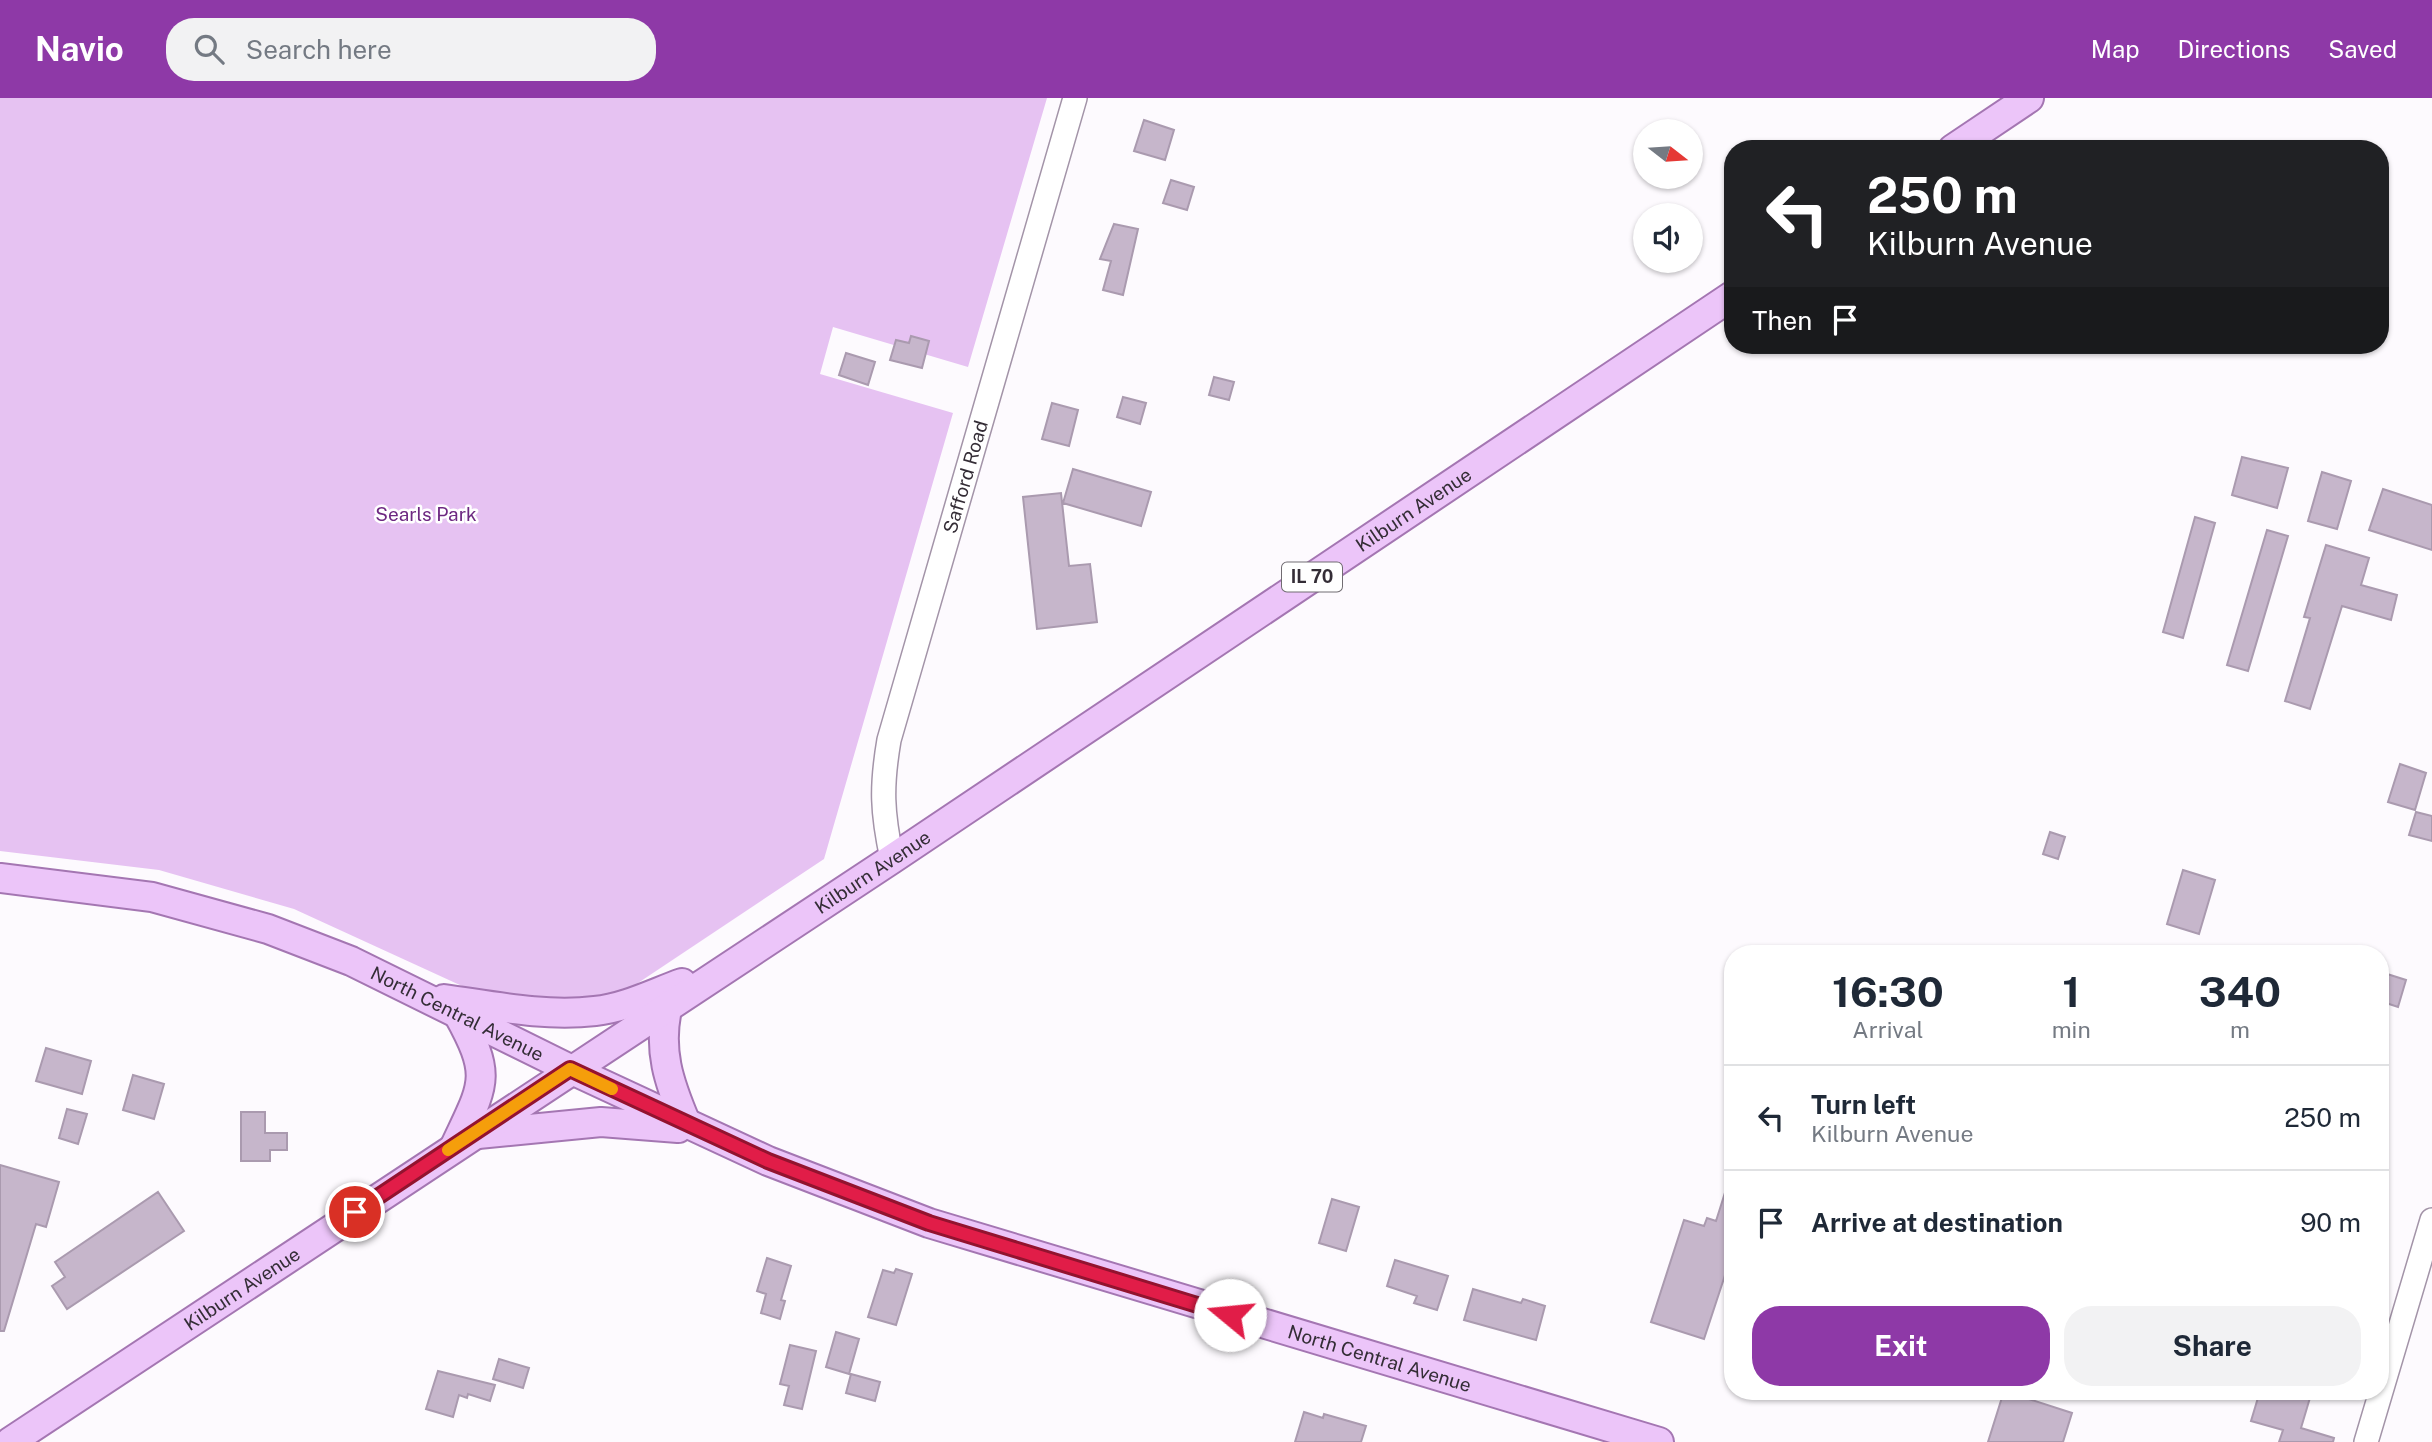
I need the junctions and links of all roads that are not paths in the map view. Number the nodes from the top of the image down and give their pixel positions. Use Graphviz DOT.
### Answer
graph roads {
  1 [pos="1075,98"];
  2 [pos="2029,98"];
  3 [pos="1966,140"];
  4 [pos="1724,301"];
  5 [pos="892,859"];
  6 [pos="0,878"];
  7 [pos="730,965"];
  8 [pos="419,995"];
  9 [pos="668,1005"];
  10 [pos="458,1014"];
  11 [pos="570,1069"];
  12 [pos="697,1128"];
  13 [pos="463,1140"];
  14 [pos="2432,1220"];
  15 [pos="2389,1365"];
  16 [pos="2378,1400"];
  17 [pos="10,1442"];
  18 [pos="1659,1442"];
  19 [pos="2366,1442"];
  1 -- 5 [label="street, Safford Road"];
  2 -- 3 [label="main road"];
  4 -- 5 [label="main road, Kilburn Avenue / IL 70"];
  5 -- 7 [label="main road, Kilburn Avenue / IL 70"];
  6 -- 8 [label="main road, North Central Avenue"];
  7 -- 8 [label="main road"];
  7 -- 9 [label="main road, Kilburn Avenue / IL 70"];
  8 -- 10 [label="main road, North Central Avenue"];
  9 -- 11 [label="main road, Kilburn Avenue / IL 70"];
  9 -- 12 [label="main road"];
  10 -- 11 [label="main road, North Central Avenue"];
  10 -- 13 [label="main road"];
  11 -- 12 [label="main road, North Central Avenue"];
  11 -- 13 [label="main road, Kilburn Avenue / IL 70"];
  12 -- 13 [label="main road"];
  12 -- 18 [label="main road, North Central Avenue"];
  13 -- 17 [label="main road, Kilburn Avenue / IL 70"];
  14 -- 15 [label="street"];
  16 -- 19 [label="street"];
}
